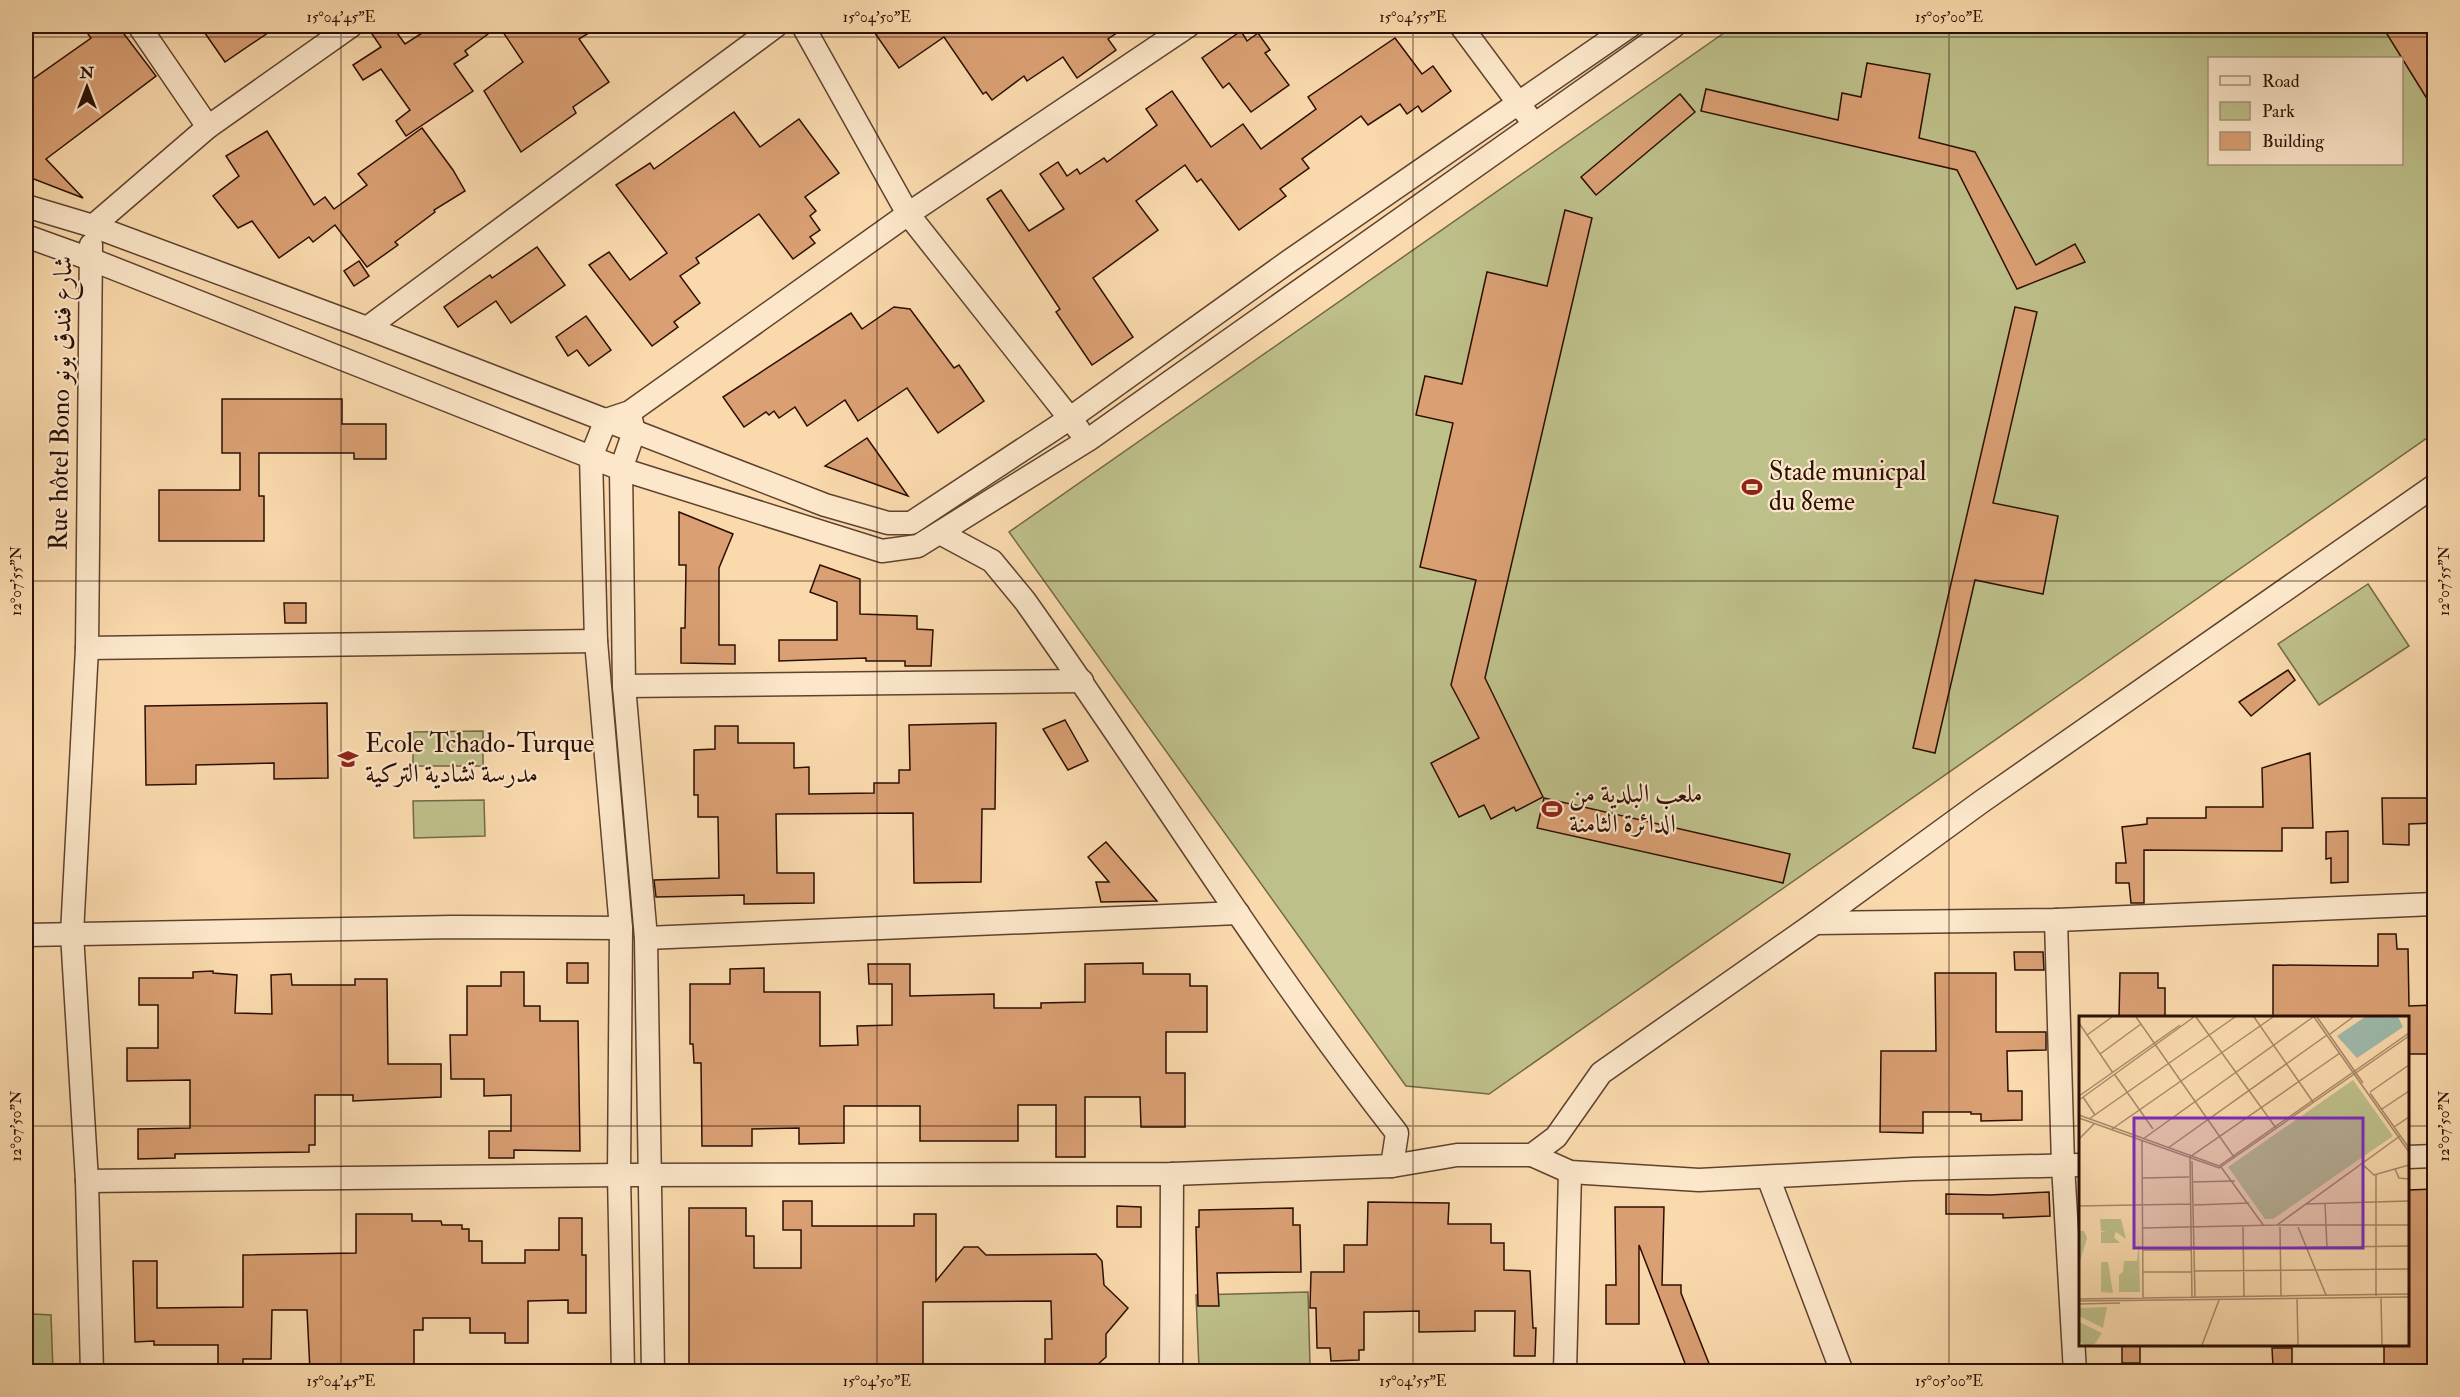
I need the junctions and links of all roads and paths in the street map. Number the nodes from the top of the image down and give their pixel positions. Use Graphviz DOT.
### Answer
graph roads {
  1 [pos="139,26"];
  2 [pos="351,26"];
  3 [pos="776,26"];
  4 [pos="803,26"];
  5 [pos="1188,26"];
  6 [pos="1461,26"];
  7 [pos="1630,26"];
  8 [pos="1674,26"];
  9 [pos="1518,104"];
  10 [pos="1535,123"];
  11 [pos="208,126"];
  12 [pos="26,206"];
  13 [pos="908,214"];
  14 [pos="93,226"];
  15 [pos="26,236"];
  16 [pos="90,259"];
  17 [pos="367,328"];
  18 [pos="1069,419"];
  19 [pos="606,420"];
  20 [pos="632,422"];
  21 [pos="1088,440"];
  22 [pos="591,457"];
  23 [pos="621,469"];
  24 [pos="2434,486"];
  25 [pos="940,533"];
  26 [pos="596,641"];
  27 [pos="87,648"];
  28 [pos="1082,681"];
  29 [pos="624,686"];
  30 [pos="2434,904"];
  31 [pos="1238,913"];
  32 [pos="2056,920"];
  33 [pos="1815,922"];
  34 [pos="621,928"];
  35 [pos="72,934"];
  36 [pos="26,935"];
  37 [pos="646,938"];
  38 [pos="1532,1155"];
  39 [pos="2434,1156"];
  40 [pos="2409,1157"];
  41 [pos="2072,1165"];
  42 [pos="1392,1166"];
  43 [pos="1570,1172"];
  44 [pos="1172,1173"];
  45 [pos="619,1175"];
  46 [pos="650,1176"];
  47 [pos="1768,1177"];
  48 [pos="87,1181"];
  49 [pos="92,1371"];
  50 [pos="623,1371"];
  51 [pos="653,1371"];
  52 [pos="1171,1371"];
  53 [pos="1565,1371"];
  54 [pos="1842,1371"];
  55 [pos="2075,1371"];
  1 -- 11 [label="street"];
  2 -- 11 [label="street"];
  3 -- 17 [label="street"];
  4 -- 13 [label="street"];
  5 -- 13 [label="street"];
  6 -- 9 [label="street"];
  7 -- 9 [label="street"];
  8 -- 10 [label="street"];
  9 -- 10 [label="street"];
  9 -- 18 [label="street"];
  10 -- 21 [label="street"];
  11 -- 14 [label="street"];
  12 -- 14 [label="street"];
  13 -- 18 [label="street"];
  13 -- 20 [label="street"];
  14 -- 16 [label="street, Rue hôtel Bono شارع فندق بونو"];
  14 -- 17 [label="street"];
  15 -- 16 [label="street"];
  16 -- 22 [label="street"];
  16 -- 27 [label="street, Rue hôtel Bono شارع فندق بونو"];
  17 -- 19 [label="street"];
  18 -- 20 [label="street"];
  18 -- 21 [label="street"];
  19 -- 20 [label="street"];
  19 -- 22 [label="street"];
  20 -- 23 [label="street"];
  21 -- 25 [label="street"];
  22 -- 23 [label="street"];
  22 -- 26 [label="street"];
  23 -- 25 [label="street"];
  23 -- 29 [label="street"];
  24 -- 33 [label="street"];
  25 -- 28 [label="street"];
  26 -- 27 [label="street"];
  26 -- 34 [label="street"];
  27 -- 35 [label="street, Rue hôtel Bono شارع فندق بونو"];
  28 -- 29 [label="street"];
  28 -- 31 [label="street"];
  29 -- 37 [label="street"];
  30 -- 32 [label="street"];
  31 -- 37 [label="street"];
  31 -- 42 [label="street"];
  32 -- 33 [label="street"];
  32 -- 41 [label="street"];
  33 -- 38 [label="street"];
  34 -- 35 [label="street"];
  34 -- 45 [label="street"];
  35 -- 36 [label="street"];
  35 -- 48 [label="street, Rue hôtel Bono شارع فندق بونو"];
  37 -- 46 [label="street"];
  38 -- 42 [label="street"];
  38 -- 43 [label="street"];
  39 -- 40 [label="street"];
  41 -- 47 [label="street"];
  41 -- 55 [label="street"];
  42 -- 44 [label="street"];
  43 -- 47 [label="street"];
  43 -- 53 [label="street"];
  44 -- 46 [label="street"];
  44 -- 52 [label="street"];
  45 -- 46 [label="street"];
  45 -- 48 [label="street"];
  45 -- 50 [label="street"];
  46 -- 51 [label="street"];
  47 -- 54 [label="street"];
  48 -- 49 [label="street, Rue hôtel Bono شارع فندق بونو"];
}
